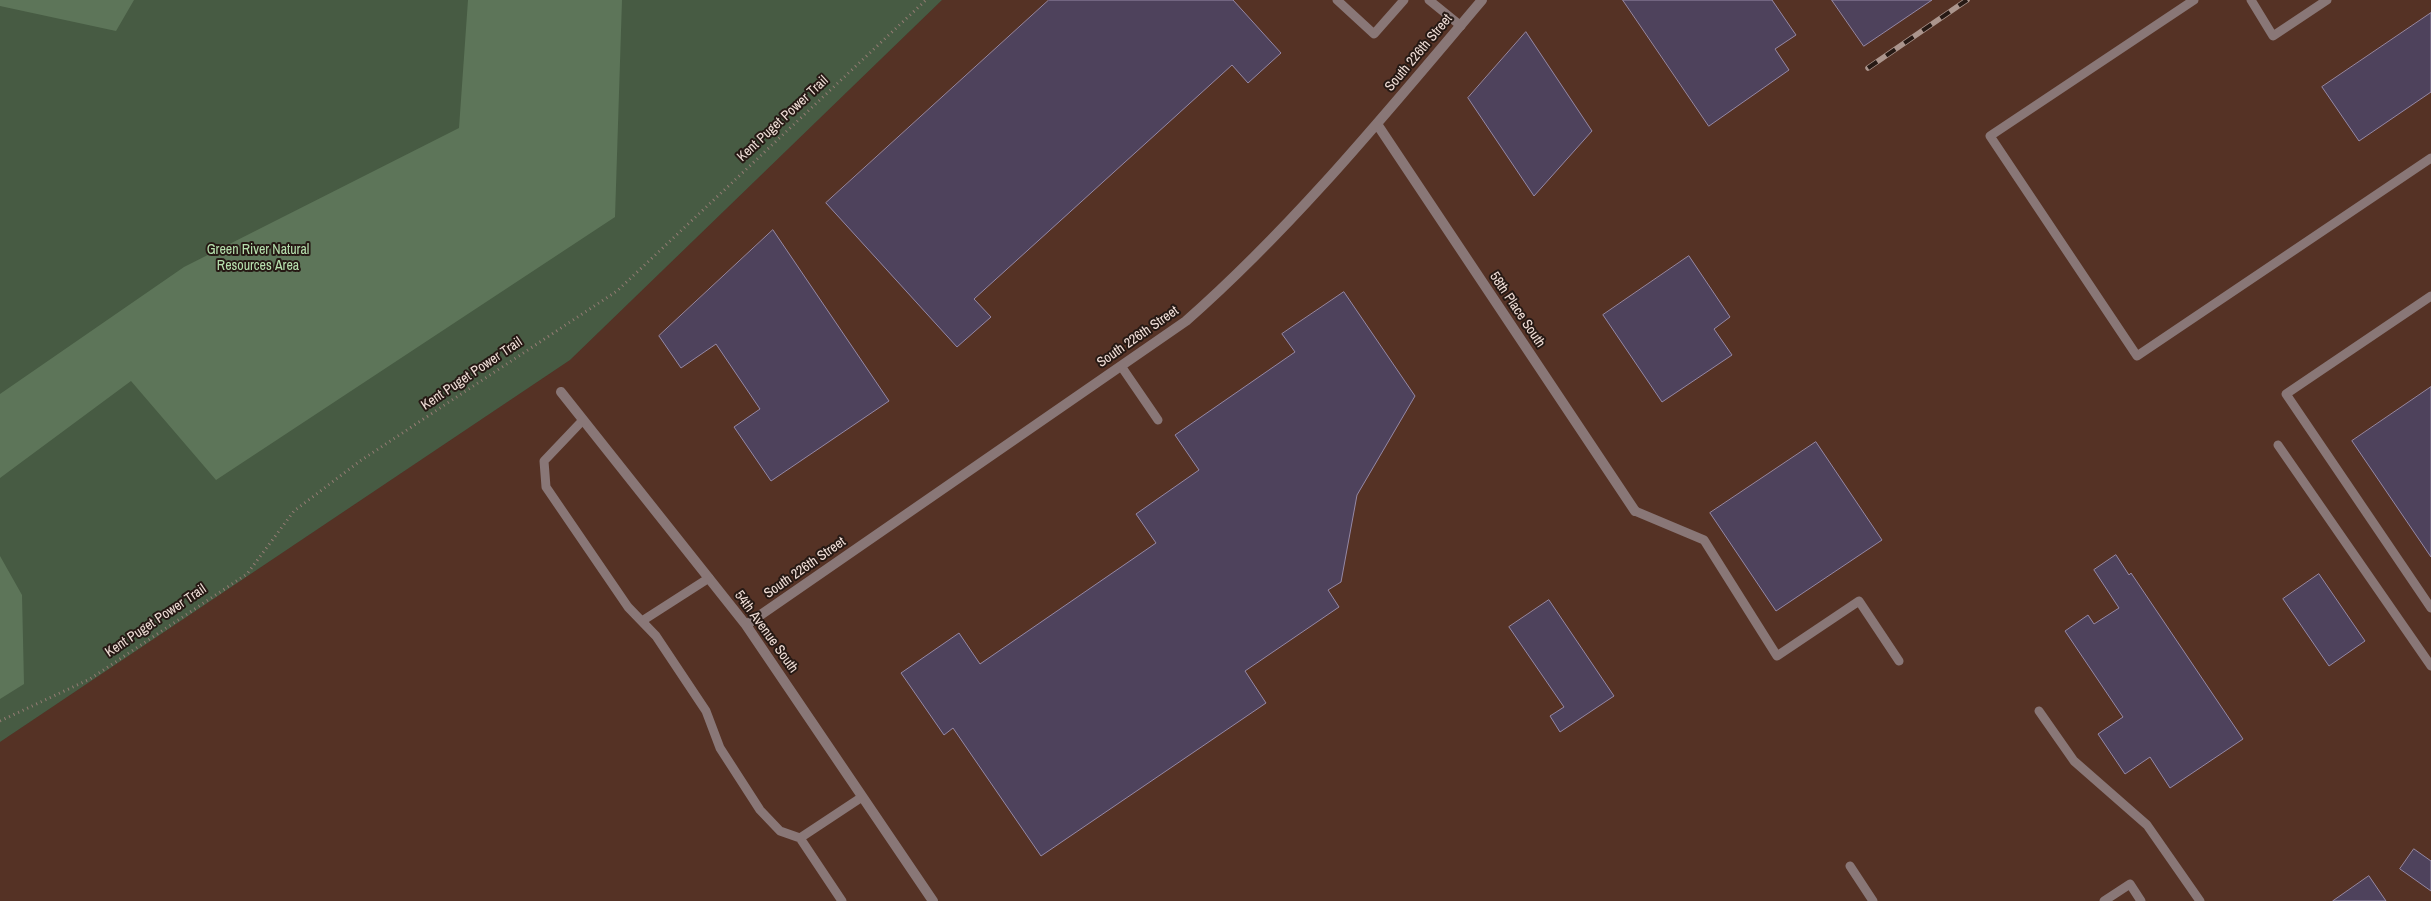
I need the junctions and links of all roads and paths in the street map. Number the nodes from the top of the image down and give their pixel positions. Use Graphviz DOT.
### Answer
graph roads {
  1 [pos="926,0"];
  2 [pos="1337,0"];
  3 [pos="1404,0"];
  4 [pos="1429,0"];
  5 [pos="1482,0"];
  6 [pos="2194,0"];
  7 [pos="2251,0"];
  8 [pos="2327,0"];
  9 [pos="1460,26"];
  10 [pos="1377,124"];
  11 [pos="2431,158"];
  12 [pos="2431,296"];
  13 [pos="1122,366"];
  14 [pos="561,392"];
  15 [pos="584,420"];
  16 [pos="1158,420"];
  17 [pos="2278,445"];
  18 [pos="1636,511"];
  19 [pos="709,578"];
  20 [pos="2431,608"];
  21 [pos="642,621"];
  22 [pos="746,625"];
  23 [pos="1899,661"];
  24 [pos="2431,666"];
  25 [pos="2039,711"];
  26 [pos="0,721"];
  27 [pos="862,797"];
  28 [pos="800,838"];
  29 [pos="1850,866"];
  30 [pos="842,901"];
  31 [pos="932,901"];
  32 [pos="1873,901"];
  33 [pos="2104,901"];
  34 [pos="2141,901"];
  35 [pos="2200,901"];
  1 -- 26 [label="path, Kent Puget Power Trail"];
  2 -- 3 [label="lane"];
  4 -- 9 [label="lane"];
  5 -- 9 [label="street, South 226th Street"];
  6 -- 11 [label="lane"];
  7 -- 8 [label="lane"];
  9 -- 10 [label="street, South 226th Street"];
  10 -- 13 [label="street, South 226th Street"];
  10 -- 18 [label="street, 58th Place South"];
  12 -- 20 [label="lane"];
  13 -- 16 [label="lane"];
  13 -- 22 [label="street, South 226th Street"];
  14 -- 15 [label="street, 54th Avenue South"];
  15 -- 19 [label="street, 54th Avenue South"];
  15 -- 21 [label="lane"];
  17 -- 24 [label="lane"];
  18 -- 23 [label="lane"];
  19 -- 21 [label="lane"];
  19 -- 22 [label="street, 54th Avenue South"];
  21 -- 28 [label="lane"];
  22 -- 27 [label="street, 54th Avenue South"];
  25 -- 35 [label="lane"];
  27 -- 28 [label="lane"];
  27 -- 31 [label="street, 54th Avenue South"];
  28 -- 30 [label="lane"];
  29 -- 32 [label="lane"];
  33 -- 34 [label="lane"];
}
